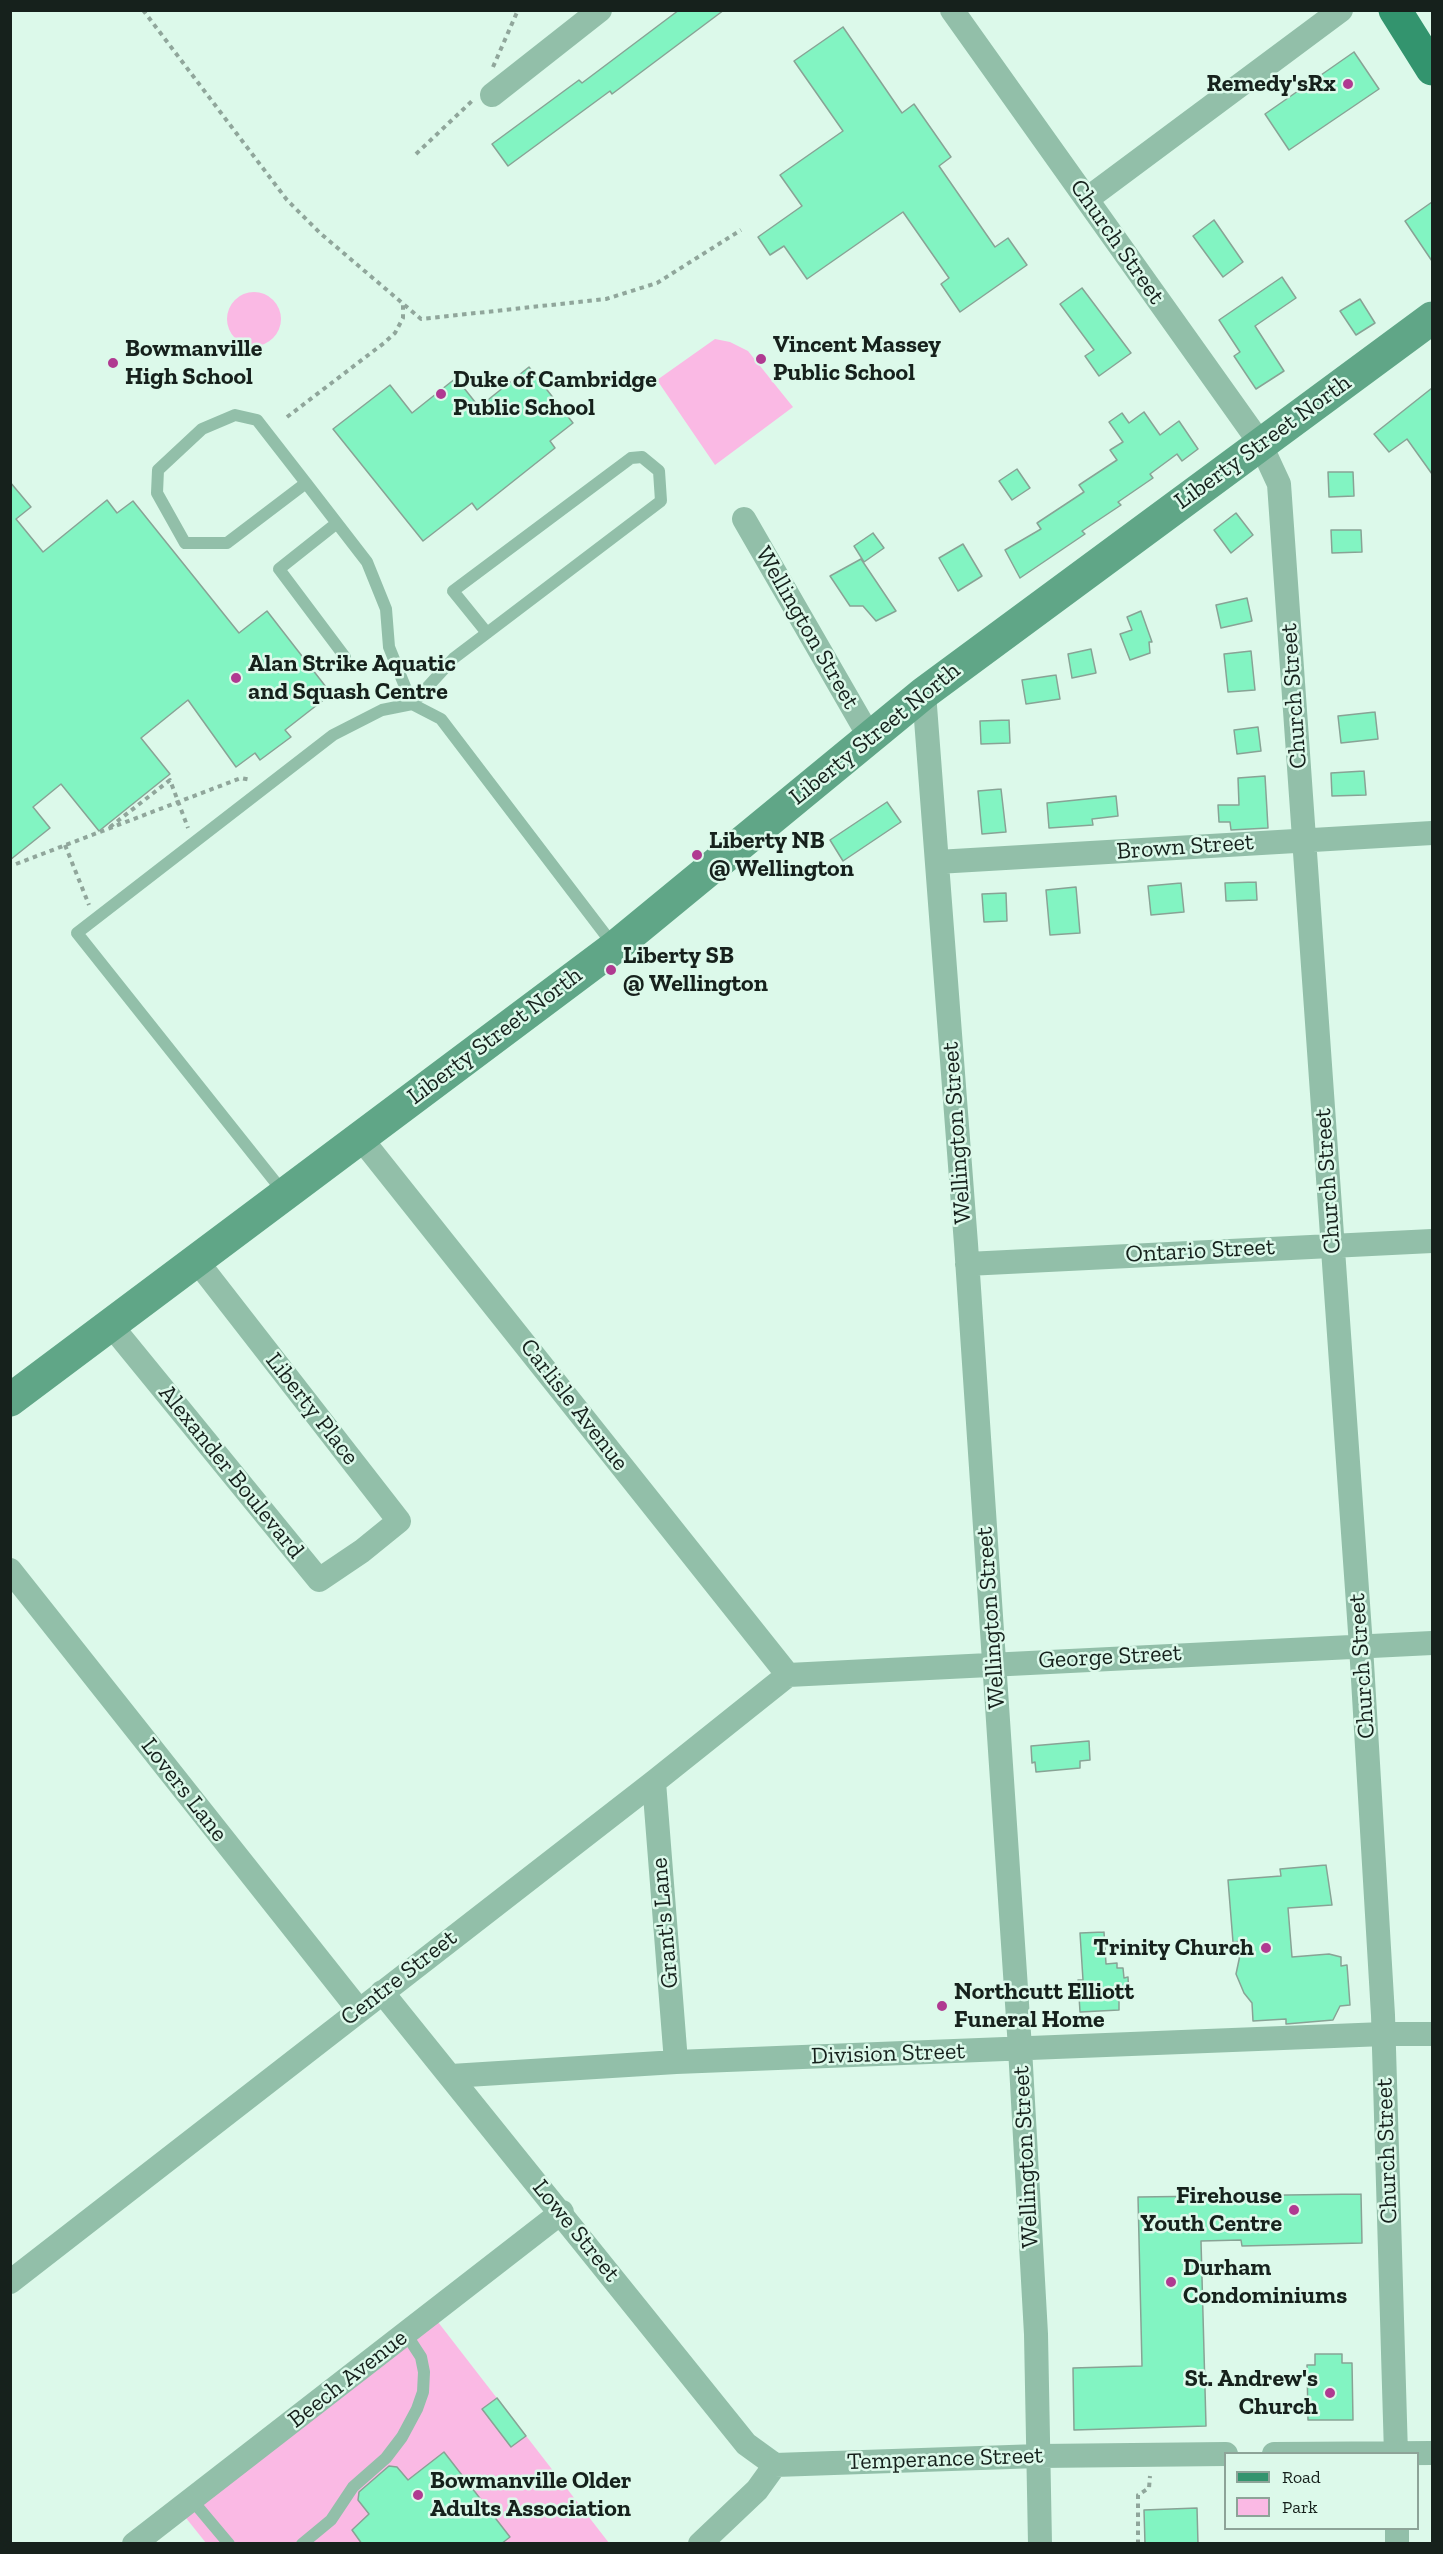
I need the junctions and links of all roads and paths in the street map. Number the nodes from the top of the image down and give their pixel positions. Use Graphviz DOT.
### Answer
graph roads {
  1 [pos="143,10"];
  2 [pos="600,10"];
  3 [pos="952,10"];
  4 [pos="1341,10"];
  5 [pos="1395,10"];
  6 [pos="1432,69"];
  7 [pos="492,95"];
  8 [pos="1087,199"];
  9 [pos="741,230"];
  10 [pos="403,305"];
  11 [pos="1432,318"];
  12 [pos="286,417"];
  13 [pos="1260,443"];
  14 [pos="306,483"];
  15 [pos="744,519"];
  16 [pos="337,523"];
  17 [pos="487,633"];
  18 [pos="345,657"];
  19 [pos="924,693"];
  20 [pos="412,704"];
  21 [pos="869,736"];
  22 [pos="271,783"];
  23 [pos="178,802"];
  24 [pos="107,829"];
  25 [pos="1432,833"];
  26 [pos="1304,839"];
  27 [pos="194,843"];
  28 [pos="65,845"];
  29 [pos="937,862"];
  30 [pos="16,864"];
  31 [pos="95,919"];
  32 [pos="615,947"];
  33 [pos="359,1136"];
  34 [pos="285,1193"];
  35 [pos="1432,1241"];
  36 [pos="1332,1244"];
  37 [pos="196,1260"];
  38 [pos="967,1264"];
  39 [pos="110,1324"];
  40 [pos="10,1400"];
  41 [pos="362,1551"];
  42 [pos="10,1570"];
  43 [pos="1432,1643"];
  44 [pos="1361,1646"];
  45 [pos="994,1663"];
  46 [pos="788,1675"];
  47 [pos="654,1782"];
  48 [pos="382,1992"];
  49 [pos="358,2009"];
  50 [pos="1384,2034"];
  51 [pos="1432,2034"];
  52 [pos="1020,2048"];
  53 [pos="676,2062"];
  54 [pos="451,2076"];
  55 [pos="562,2212"];
  56 [pos="10,2282"];
  57 [pos="406,2334"];
  58 [pos="1395,2452"];
  59 [pos="1224,2454"];
  60 [pos="1039,2456"];
  61 [pos="775,2465"];
  62 [pos="1150,2474"];
  63 [pos="192,2500"];
  64 [pos="134,2544"];
  65 [pos="229,2544"];
  66 [pos="302,2544"];
  67 [pos="700,2544"];
  68 [pos="1040,2544"];
  69 [pos="1138,2544"];
  1 -- 10 [label="path"];
  2 -- 7 [label="street"];
  3 -- 8 [label="street, Church Street"];
  4 -- 8 [label="street"];
  5 -- 6 [label="main road"];
  8 -- 13 [label="street, Church Street"];
  9 -- 10 [label="path"];
  10 -- 12 [label="path"];
  11 -- 13 [label="main road, Liberty Street North"];
  13 -- 19 [label="main road, Liberty Street North"];
  13 -- 26 [label="street, Church Street"];
  14 -- 14 [label="lane"];
  14 -- 16 [label="lane"];
  15 -- 21 [label="street, Wellington Street"];
  16 -- 18 [label="lane"];
  16 -- 20 [label="lane"];
  17 -- 17 [label="lane"];
  17 -- 20 [label="lane"];
  19 -- 21 [label="main road, Liberty Street North"];
  19 -- 29 [label="street, Wellington Street"];
  20 -- 22 [label="lane"];
  20 -- 32 [label="lane"];
  21 -- 32 [label="main road, Liberty Street North"];
  22 -- 23 [label="path"];
  22 -- 27 [label="lane"];
  23 -- 24 [label="path"];
  23 -- 24 [label="path"];
  23 -- 27 [label="path"];
  24 -- 28 [label="path"];
  25 -- 26 [label="street, Brown Street"];
  26 -- 29 [label="street, Brown Street"];
  26 -- 36 [label="street, Church Street"];
  27 -- 31 [label="lane"];
  28 -- 30 [label="path"];
  28 -- 31 [label="path"];
  29 -- 38 [label="street, Wellington Street"];
  31 -- 34 [label="lane"];
  32 -- 33 [label="main road, Liberty Street North"];
  33 -- 34 [label="main road, Liberty Street North"];
  33 -- 46 [label="street, Carlisle Avenue"];
  34 -- 37 [label="main road, Liberty Street North"];
  35 -- 36 [label="street, Ontario Street"];
  36 -- 38 [label="street, Ontario Street"];
  36 -- 44 [label="street, Church Street"];
  37 -- 39 [label="main road, Liberty Street North"];
  37 -- 41 [label="street, Liberty Place"];
  38 -- 45 [label="street, Wellington Street"];
  39 -- 40 [label="main road, Liberty Street North"];
  39 -- 41 [label="street, Alexander Boulevard"];
  42 -- 49 [label="street, Lovers Lane"];
  43 -- 44 [label="street, George Street"];
  44 -- 45 [label="street, George Street"];
  44 -- 50 [label="street, Church Street"];
  45 -- 46 [label="street, George Street"];
  45 -- 52 [label="street, Wellington Street"];
  46 -- 47 [label="street, Centre Street"];
  47 -- 48 [label="street, Centre Street"];
  47 -- 53 [label="street, Grant's Lane"];
  48 -- 49 [label="street, Centre Street"];
  48 -- 54 [label="street, Lowe Street"];
  49 -- 56 [label="street, Centre Street"];
  50 -- 51 [label="street, Division Street"];
  50 -- 52 [label="street, Division Street"];
  50 -- 58 [label="street, Church Street"];
  52 -- 53 [label="street, Division Street"];
  52 -- 60 [label="street, Wellington Street"];
  53 -- 54 [label="street, Division Street"];
  54 -- 55 [label="street, Lowe Street"];
  55 -- 57 [label="street, Beech Avenue"];
  55 -- 61 [label="street, Lowe Street"];
  57 -- 63 [label="street, Beech Avenue"];
  57 -- 66 [label="lane"];
  59 -- 60 [label="street, Temperance Street"];
  60 -- 61 [label="street, Temperance Street"];
  60 -- 68 [label="street, Wellington Street"];
  61 -- 67 [label="street"];
  62 -- 69 [label="path"];
  63 -- 64 [label="street, Beech Avenue"];
  63 -- 65 [label="lane"];
}
